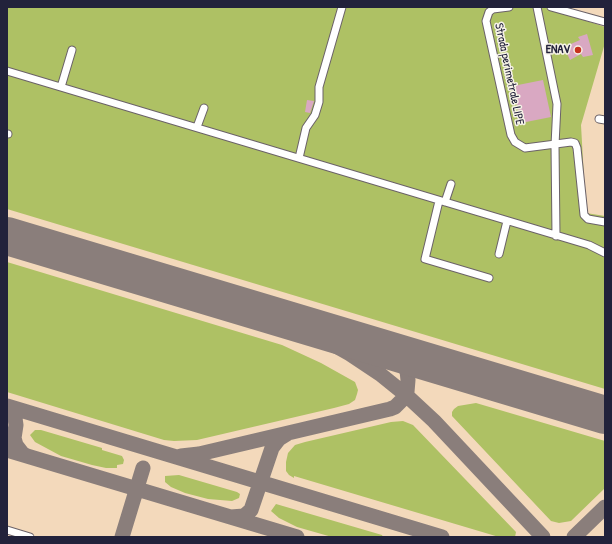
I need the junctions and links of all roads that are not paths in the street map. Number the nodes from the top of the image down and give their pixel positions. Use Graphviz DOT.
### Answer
graph roads {
  1 [pos="342,7"];
  2 [pos="509,7"];
  3 [pos="537,7"];
  4 [pos="551,7"];
  5 [pos="605,22"];
  6 [pos="72,50"];
  7 [pos="7,71"];
  8 [pos="61,87"];
  9 [pos="204,108"];
  10 [pos="197,128"];
  11 [pos="555,145"];
  12 [pos="299,158"];
  13 [pos="451,184"];
  14 [pos="442,201"];
  15 [pos="507,221"];
  16 [pos="605,222"];
  17 [pos="556,236"];
  18 [pos="499,254"];
  19 [pos="605,254"];
  20 [pos="489,278"];
  21 [pos="7,530"];
  22 [pos="30,537"];
  1 -- 12 [label="street"];
  2 -- 11 [label="street, Strada perimetrale LIPE"];
  3 -- 11 [label="street"];
  4 -- 5 [label="street"];
  6 -- 8 [label="street"];
  7 -- 8 [label="street"];
  8 -- 10 [label="street"];
  9 -- 10 [label="street"];
  10 -- 12 [label="street"];
  11 -- 16 [label="street, Strada perimetrale LIPE"];
  11 -- 17 [label="street"];
  12 -- 14 [label="street"];
  13 -- 14 [label="street"];
  14 -- 15 [label="street"];
  14 -- 20 [label="street"];
  15 -- 17 [label="street"];
  15 -- 18 [label="street"];
  17 -- 19 [label="street"];
  21 -- 22 [label="street"];
}
